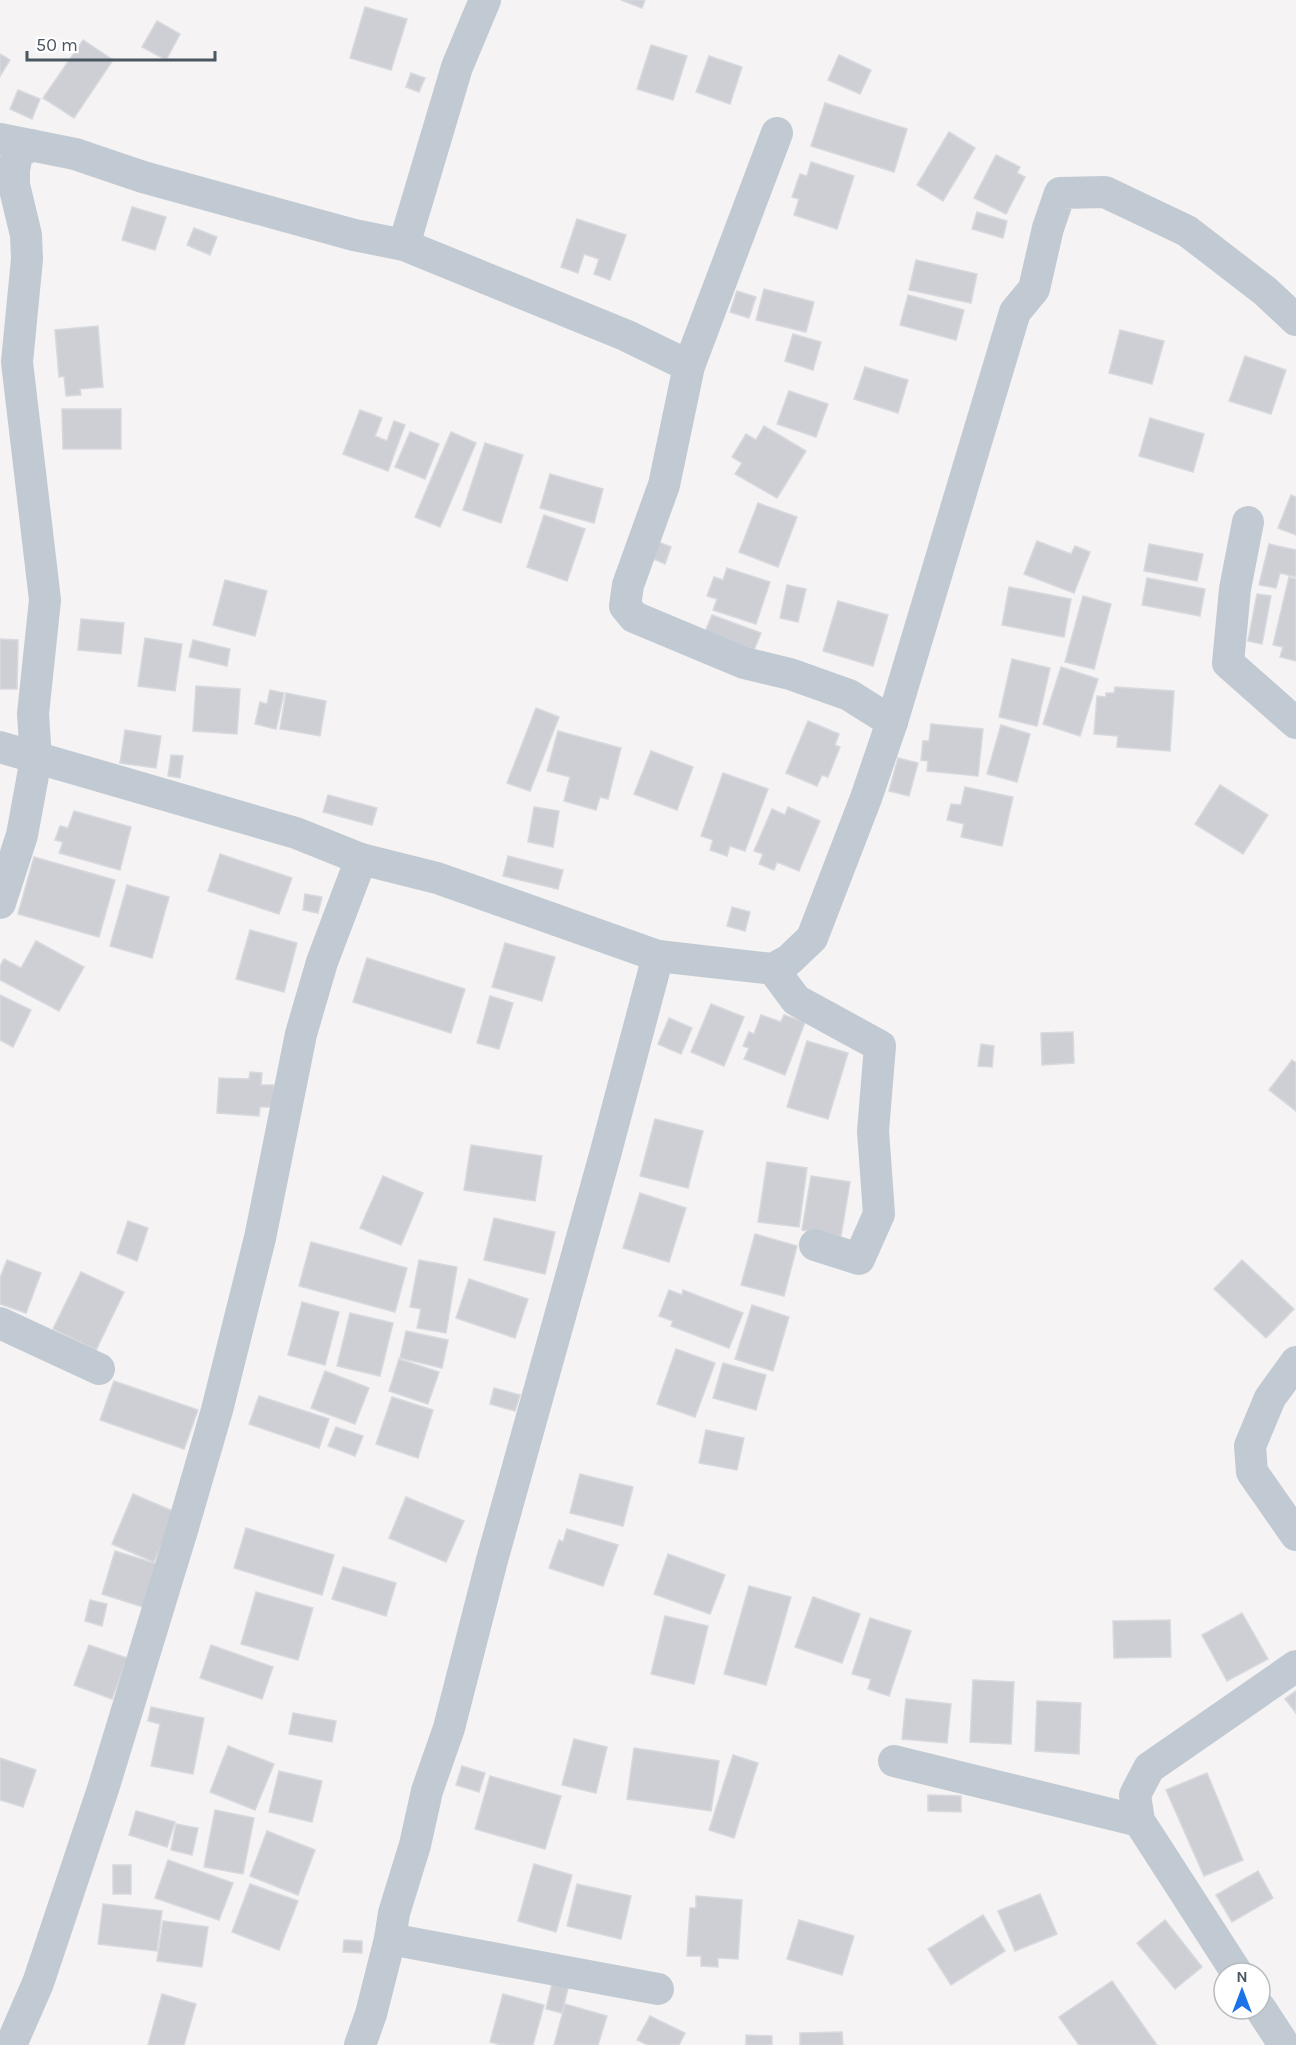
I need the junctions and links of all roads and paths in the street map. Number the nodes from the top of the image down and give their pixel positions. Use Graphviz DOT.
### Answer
graph roads {
  1 [pos="485,0"];
  2 [pos="777,133"];
  3 [pos="0,139"];
  4 [pos="31,145"];
  5 [pos="404,245"];
  6 [pos="1296,320"];
  7 [pos="689,366"];
  8 [pos="1248,522"];
  9 [pos="892,722"];
  10 [pos="1296,723"];
  11 [pos="0,747"];
  12 [pos="36,759"];
  13 [pos="361,859"];
  14 [pos="0,903"];
  15 [pos="658,956"];
  16 [pos="773,969"];
  17 [pos="815,1245"];
  18 [pos="0,1323"];
  19 [pos="1296,1362"];
  20 [pos="99,1369"];
  21 [pos="1296,1535"];
  22 [pos="1296,1666"];
  23 [pos="894,1761"];
  24 [pos="1139,1821"];
  25 [pos="390,1939"];
  26 [pos="1229,1961"];
  27 [pos="658,1989"];
  28 [pos="1270,2021"];
  29 [pos="1283,2038"];
  30 [pos="11,2045"];
  31 [pos="360,2045"];
  1 -- 5 [label="street"];
  2 -- 7 [label="street"];
  3 -- 4 [label="street"];
  4 -- 5 [label="street"];
  4 -- 12 [label="street"];
  5 -- 7 [label="street"];
  6 -- 9 [label="street"];
  7 -- 9 [label="street"];
  8 -- 10 [label="street"];
  9 -- 16 [label="street"];
  11 -- 12 [label="street"];
  12 -- 13 [label="street"];
  12 -- 14 [label="street"];
  13 -- 15 [label="street"];
  13 -- 30 [label="street"];
  15 -- 16 [label="street"];
  15 -- 25 [label="street"];
  16 -- 17 [label="street"];
  18 -- 20 [label="street"];
  19 -- 21 [label="street"];
  22 -- 24 [label="street"];
  23 -- 24 [label="street"];
  24 -- 26 [label="street"];
  25 -- 27 [label="street"];
  25 -- 31 [label="street"];
  28 -- 29 [label="street"];
}
